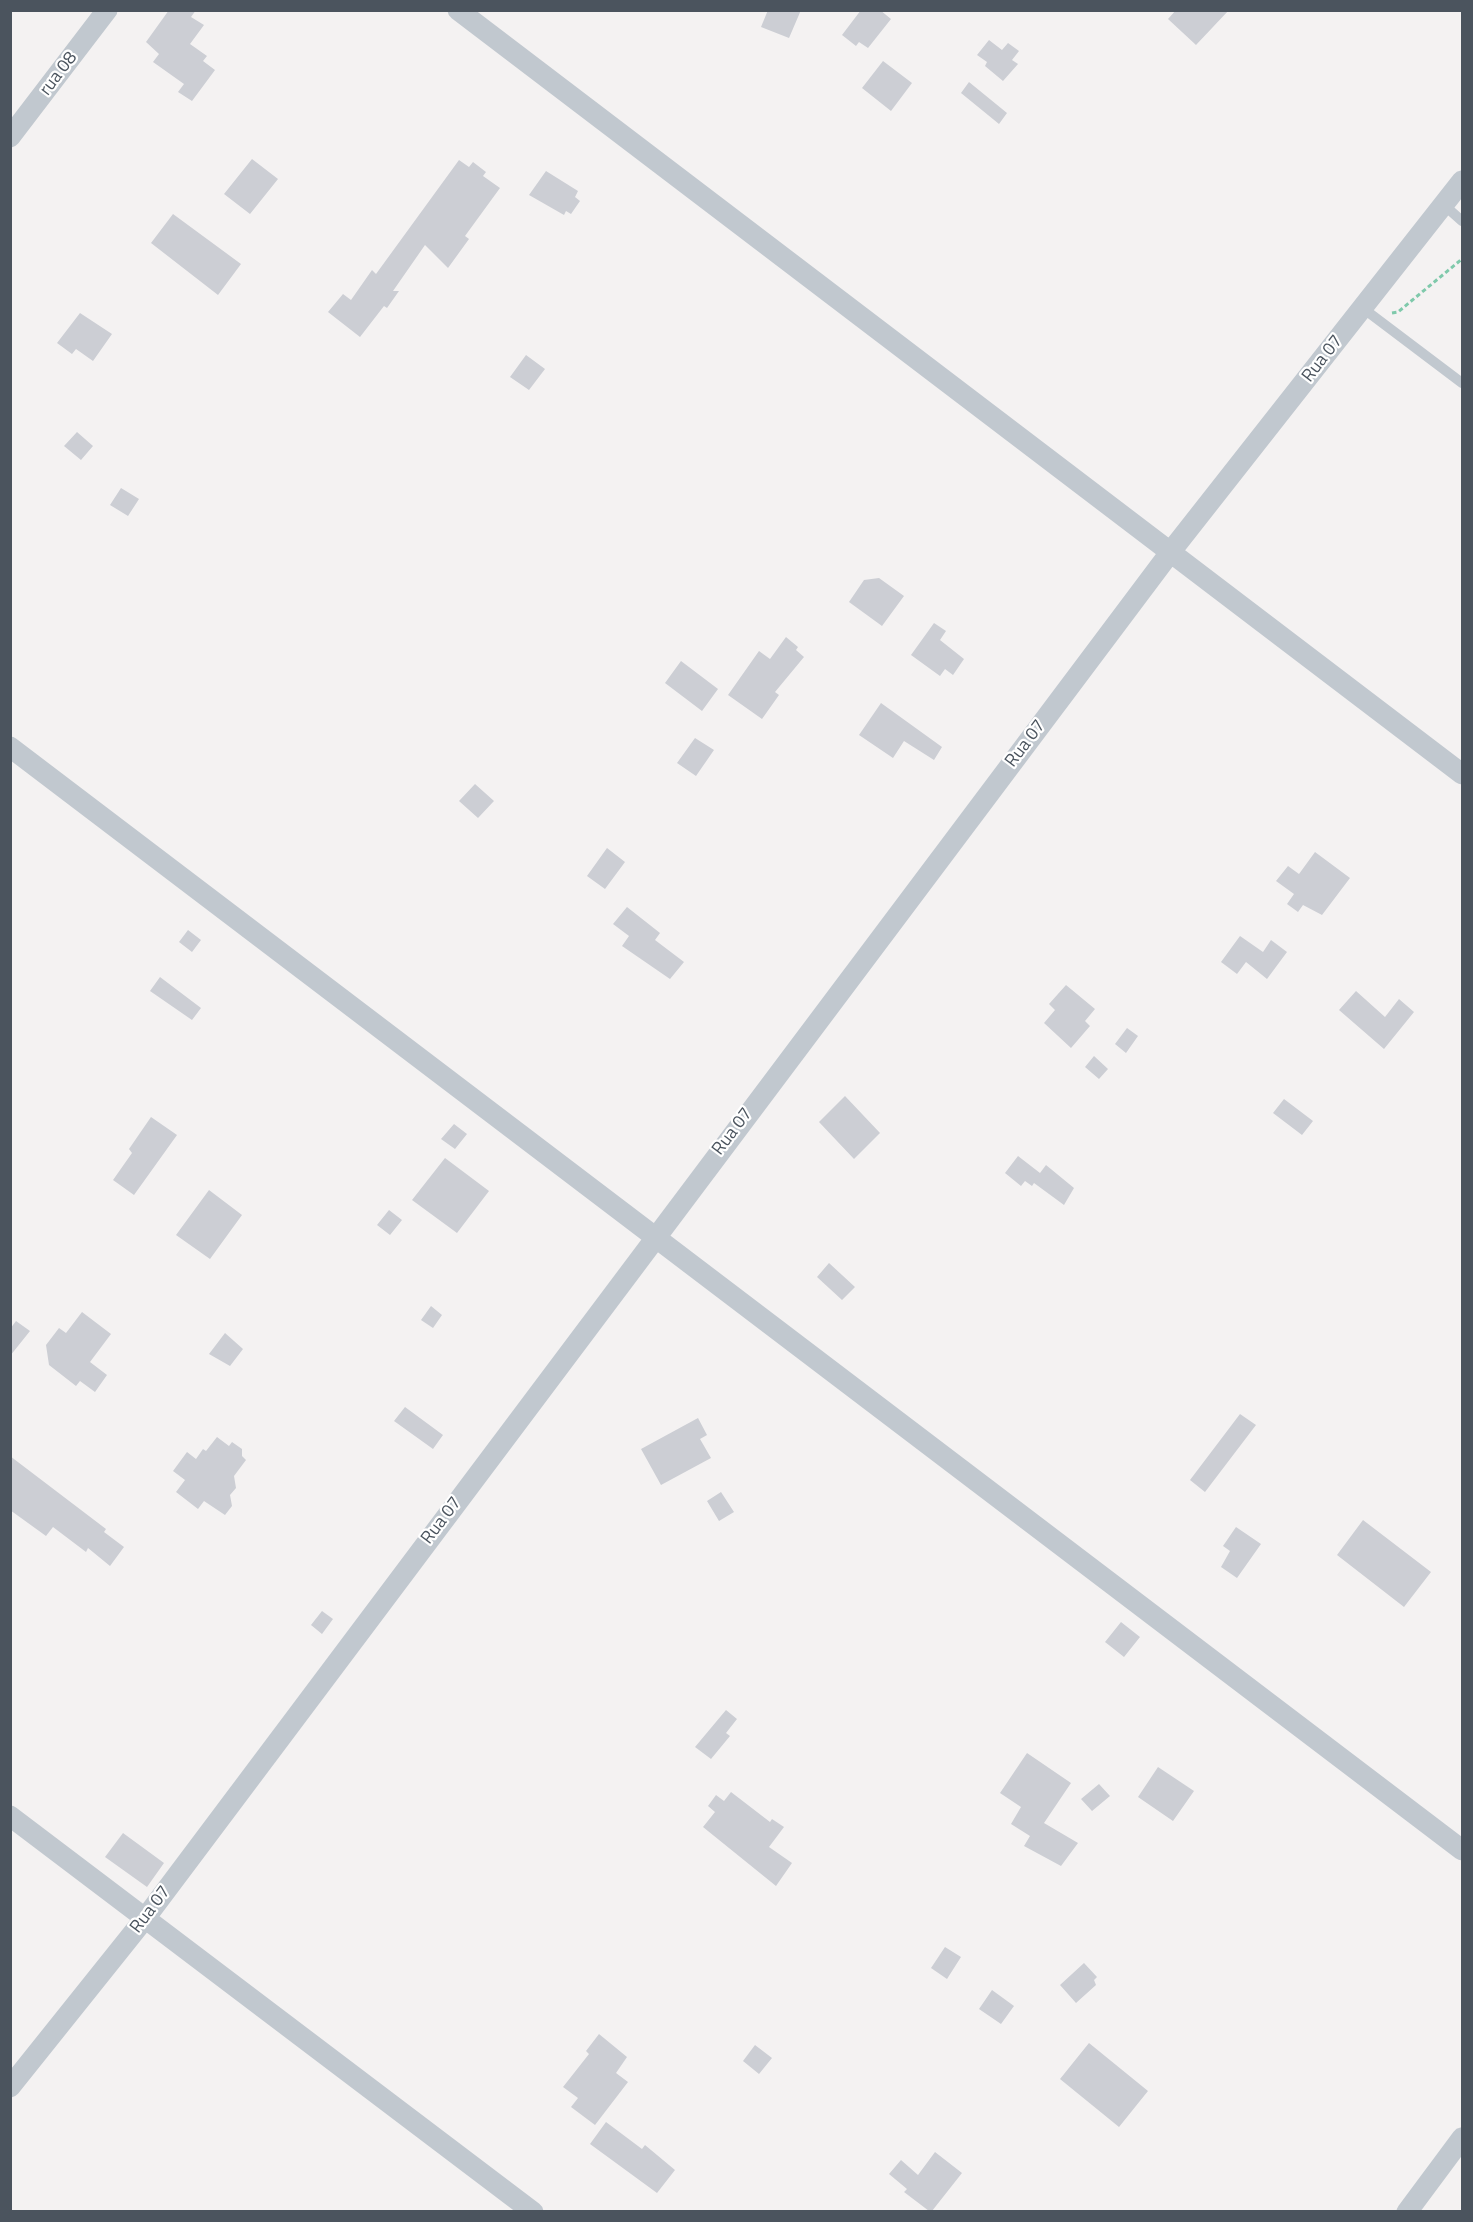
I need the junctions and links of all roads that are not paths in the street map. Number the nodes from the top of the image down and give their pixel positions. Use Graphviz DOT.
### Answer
graph roads {
  1 [pos="107,10"];
  2 [pos="458,10"];
  3 [pos="10,137"];
  4 [pos="1462,181"];
  5 [pos="1444,205"];
  6 [pos="1462,221"];
  7 [pos="1365,307"];
  8 [pos="1462,383"];
  9 [pos="1172,550"];
  10 [pos="10,747"];
  11 [pos="1462,774"];
  12 [pos="655,1236"];
  13 [pos="10,1816"];
  14 [pos="1462,1850"];
  15 [pos="146,1917"];
  16 [pos="10,2087"];
  17 [pos="1462,2138"];
  18 [pos="533,2211"];
  19 [pos="1407,2211"];
  1 -- 3 [label="street, rua 08"];
  2 -- 9 [label="street"];
  4 -- 5 [label="street, Rua 07"];
  5 -- 6 [label="lane"];
  5 -- 7 [label="street, Rua 07"];
  7 -- 8 [label="lane"];
  7 -- 9 [label="street, Rua 07"];
  9 -- 11 [label="street"];
  9 -- 12 [label="street, Rua 07"];
  10 -- 12 [label="street"];
  12 -- 14 [label="street"];
  12 -- 15 [label="street, Rua 07"];
  13 -- 15 [label="street"];
  15 -- 16 [label="street, Rua 07"];
  15 -- 18 [label="street"];
  17 -- 19 [label="street"];
}
